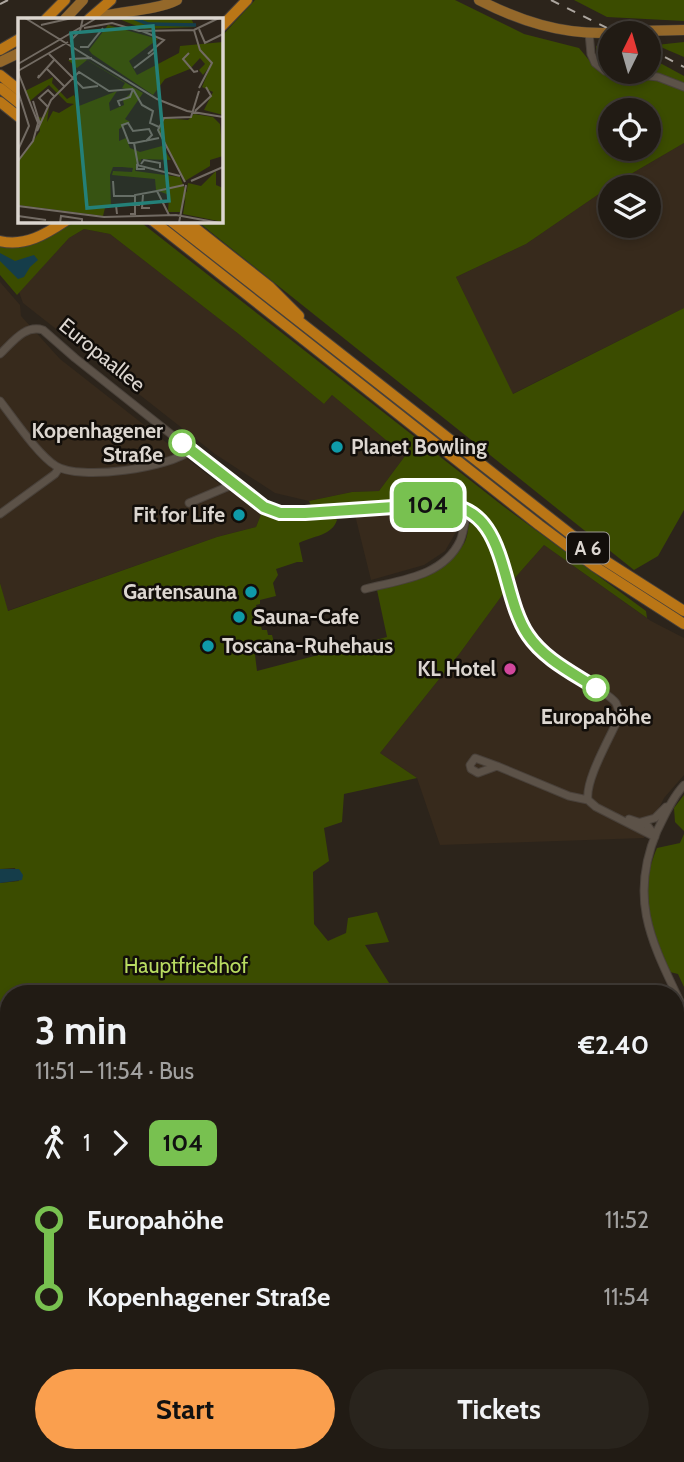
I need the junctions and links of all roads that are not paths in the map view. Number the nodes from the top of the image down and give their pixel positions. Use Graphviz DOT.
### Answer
graph roads {
  1 [pos="65,0"];
  2 [pos="83,0"];
  3 [pos="111,0"];
  4 [pos="177,0"];
  5 [pos="480,0"];
  6 [pos="242,1"];
  7 [pos="47,18"];
  8 [pos="66,18"];
  9 [pos="90,18"];
  10 [pos="93,18"];
  11 [pos="222,26"];
  12 [pos="684,30"];
  13 [pos="589,33"];
  14 [pos="18,39"];
  15 [pos="18,44"];
  16 [pos="0,51"];
  17 [pos="18,53"];
  18 [pos="0,62"];
  19 [pos="0,75"];
  20 [pos="684,87"];
  21 [pos="0,88"];
  22 [pos="18,89"];
  23 [pos="0,102"];
  24 [pos="18,102"];
  25 [pos="18,116"];
  26 [pos="48,222"];
  27 [pos="64,222"];
  28 [pos="188,222"];
  29 [pos="166,225"];
  30 [pos="0,239"];
  31 [pos="317,337"];
  32 [pos="0,354"];
  33 [pos="0,401"];
  34 [pos="191,450"];
  35 [pos="59,468"];
  36 [pos="234,484"];
  37 [pos="189,503"];
  38 [pos="467,509"];
  39 [pos="0,513"];
  40 [pos="365,589"];
  41 [pos="684,611"];
  42 [pos="684,624"];
  43 [pos="497,766"];
  44 [pos="684,785"];
  45 [pos="588,800"];
  46 [pos="671,802"];
  47 [pos="620,817"];
  48 [pos="639,822"];
  49 [pos="655,837"];
  50 [pos="673,985"];
  1 -- 7 [label="highway"];
  2 -- 8 [label="main road"];
  3 -- 9 [label="highway"];
  4 -- 10 [label="main road"];
  5 -- 13 [label="main road"];
  6 -- 11 [label="highway"];
  12 -- 13 [label="main road, bridge"];
  13 -- 20 [label="street"];
  14 -- 16 [label="highway"];
  15 -- 16 [label="main road"];
  17 -- 18 [label="main road"];
  19 -- 22 [label="highway"];
  21 -- 24 [label="highway"];
  23 -- 25 [label="highway"];
  26 -- 30 [label="highway"];
  27 -- 30 [label="highway"];
  28 -- 31 [label="highway"];
  29 -- 31 [label="highway, A 6"];
  29 -- 42 [label="highway, A 6"];
  31 -- 41 [label="highway, A 6"];
  32 -- 34 [label="street, Europaallee"];
  33 -- 35 [label="street"];
  34 -- 35 [label="street"];
  34 -- 36 [label="street, Europaallee"];
  35 -- 39 [label="street"];
  36 -- 37 [label="street"];
  36 -- 38 [label="street, Europaallee"];
  38 -- 40 [label="street"];
  38 -- 45 [label="street"];
  43 -- 45 [label="street"];
  44 -- 46 [label="street"];
  45 -- 47 [label="street"];
  46 -- 48 [label="street"];
  46 -- 49 [label="street"];
  47 -- 48 [label="street"];
  47 -- 49 [label="street"];
  48 -- 49 [label="street"];
  49 -- 50 [label="street"];
}
